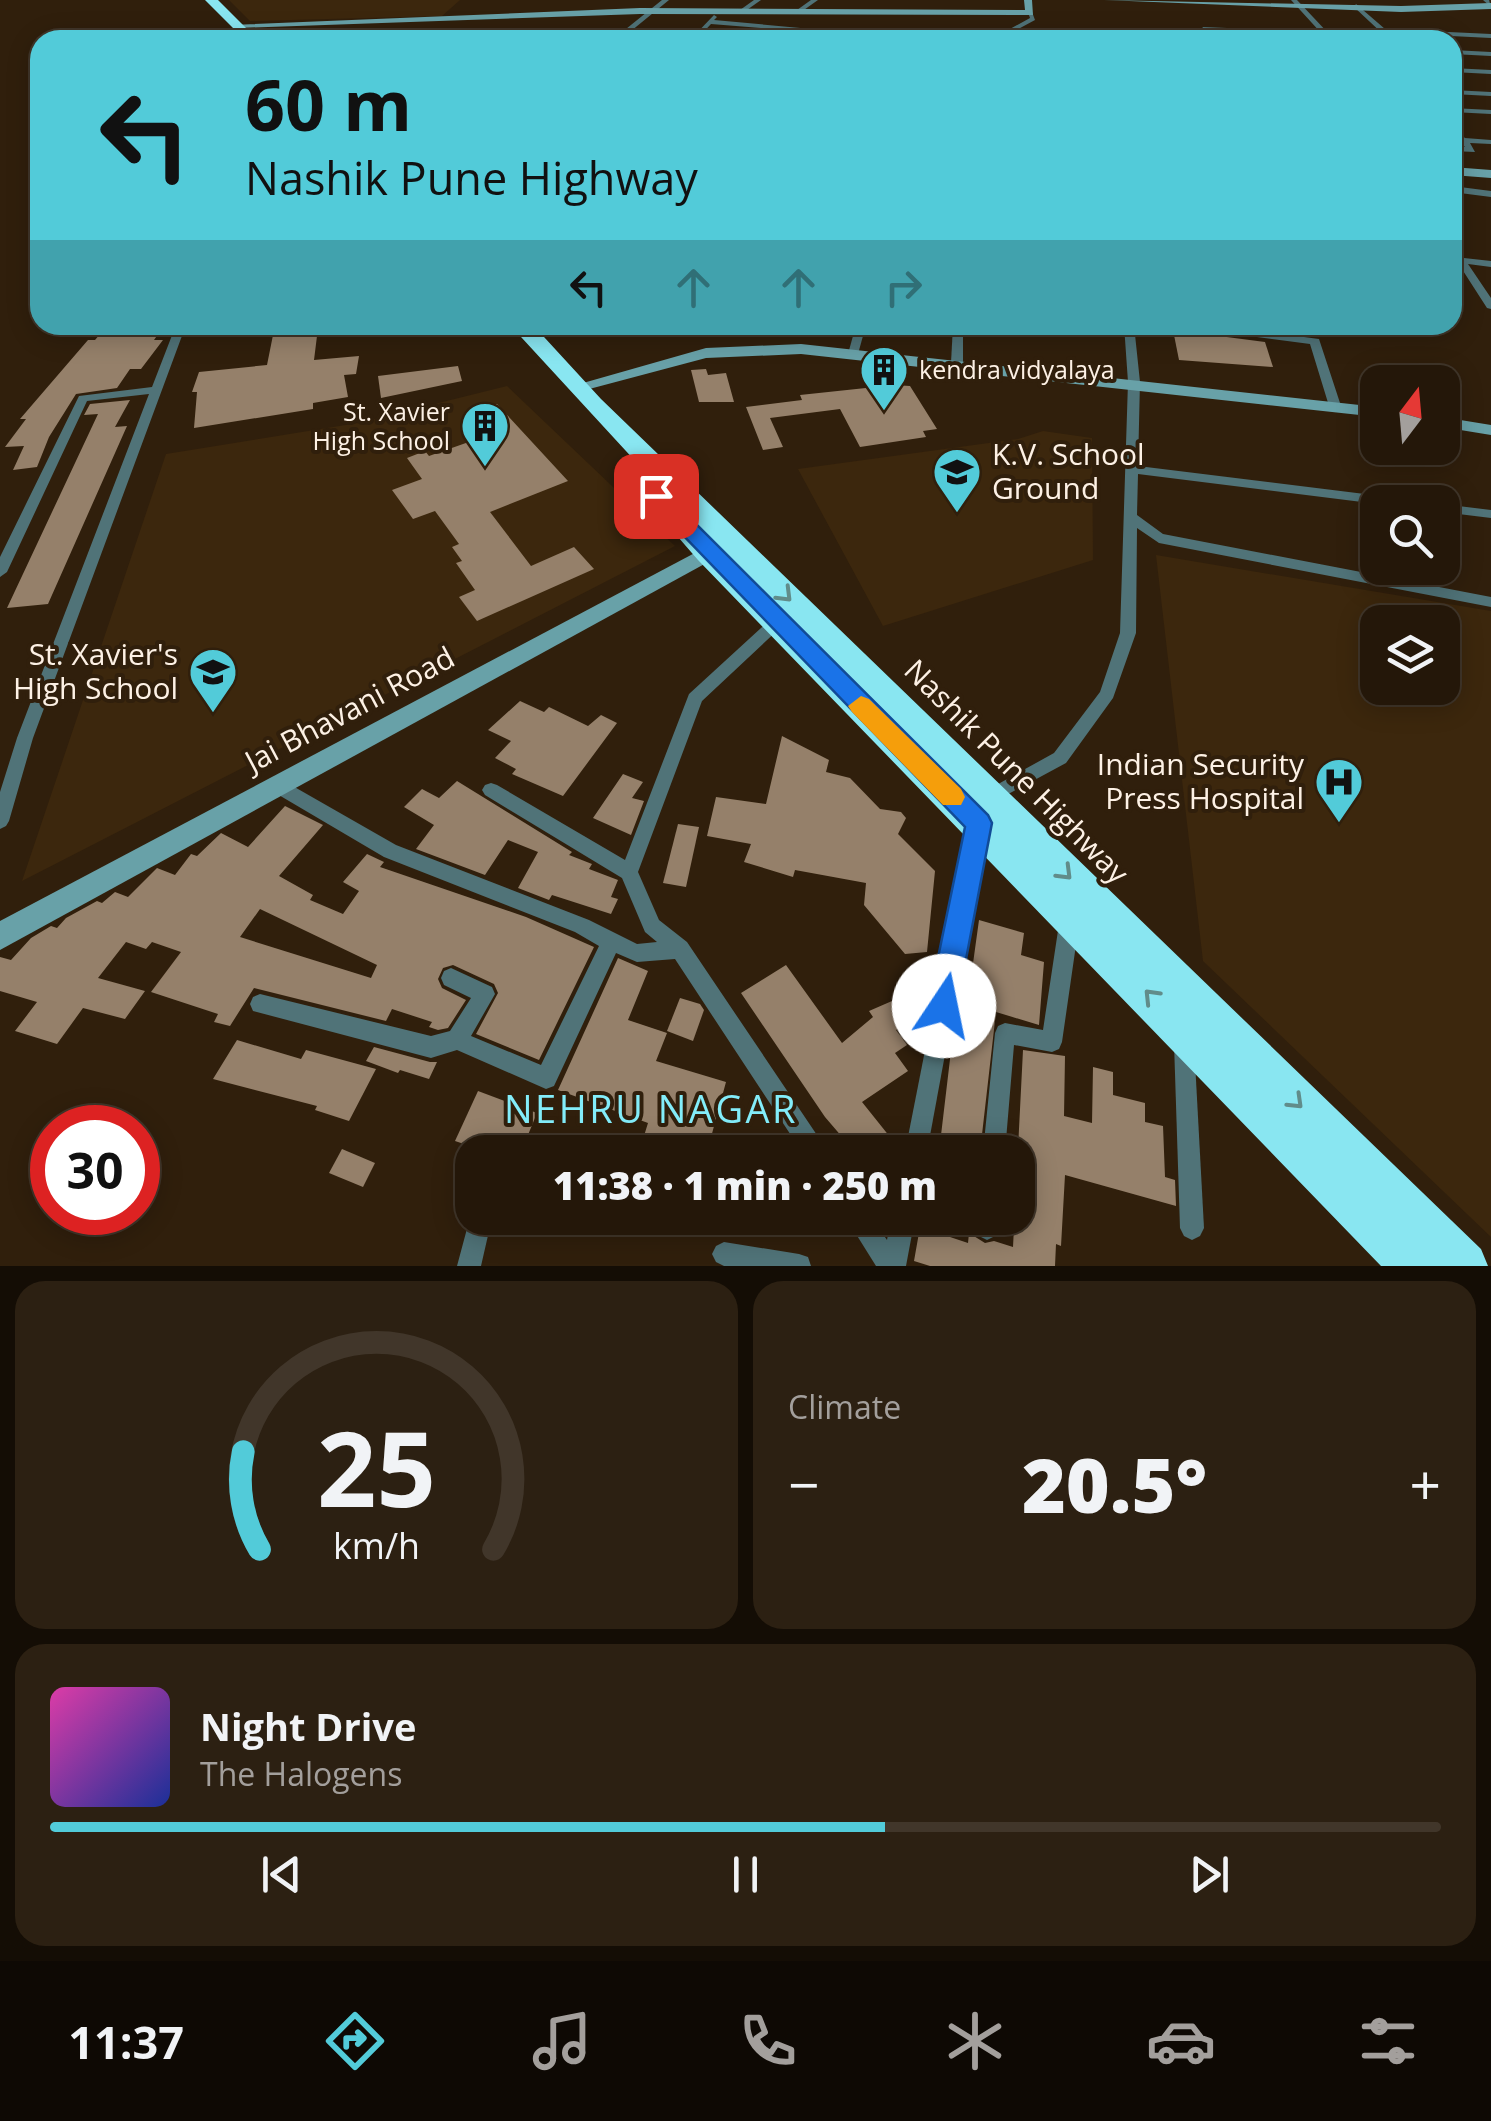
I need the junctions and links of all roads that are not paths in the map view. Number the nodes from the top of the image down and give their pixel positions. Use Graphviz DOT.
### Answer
graph roads {
  1 [pos="202,0"];
  2 [pos="211,0"];
  3 [pos="477,0"];
  4 [pos="666,0"];
  5 [pos="758,0"];
  6 [pos="815,0"];
  7 [pos="1028,0"];
  8 [pos="1108,0"];
  9 [pos="1210,2"];
  10 [pos="1296,2"];
  11 [pos="1489,4"];
  12 [pos="1356,6"];
  13 [pos="720,10"];
  14 [pos="649,11"];
  15 [pos="742,11"];
  16 [pos="800,11"];
  17 [pos="1030,13"];
  18 [pos="459,18"];
  19 [pos="476,18"];
  20 [pos="710,22"];
  21 [pos="236,25"];
  22 [pos="758,26"];
  23 [pos="806,29"];
  24 [pos="231,30"];
  25 [pos="241,30"];
  26 [pos="473,30"];
  27 [pos="628,30"];
  28 [pos="702,30"];
  29 [pos="755,30"];
  30 [pos="820,30"];
  31 [pos="1012,30"];
  32 [pos="1203,30"];
  33 [pos="1241,30"];
  34 [pos="1322,30"];
  35 [pos="1383,30"];
  36 [pos="1462,34"];
  37 [pos="1491,36"];
  38 [pos="1462,53"];
  39 [pos="1491,54"];
  40 [pos="1462,71"];
  41 [pos="1491,72"];
  42 [pos="1491,94"];
  43 [pos="1462,95"];
  44 [pos="1462,106"];
  45 [pos="1462,110"];
  46 [pos="1466,110"];
  47 [pos="1491,112"];
  48 [pos="1462,140"];
  49 [pos="1491,142"];
  50 [pos="1462,150"];
  51 [pos="1462,172"];
  52 [pos="1491,174"];
  53 [pos="1462,190"];
  54 [pos="1491,194"];
  55 [pos="1462,260"];
  56 [pos="1491,264"];
  57 [pos="1462,266"];
  58 [pos="1491,306"];
  59 [pos="177,335"];
  60 [pos="510,335"];
  61 [pos="530,335"];
  62 [pos="858,335"];
  63 [pos="958,335"];
  64 [pos="1130,335"];
  65 [pos="1268,335"];
  66 [pos="853,354"];
  67 [pos="958,364"];
  68 [pos="1134,382"];
  69 [pos="578,387"];
  70 [pos="156,390"];
  71 [pos="1336,406"];
  72 [pos="1360,409"];
  73 [pos="1460,425"];
  74 [pos="1491,430"];
  75 [pos="1132,469"];
  76 [pos="1360,497"];
  77 [pos="1460,510"];
  78 [pos="1491,514"];
  79 [pos="1130,516"];
  80 [pos="719,547"];
  81 [pos="0,572"];
  82 [pos="1491,602"];
  83 [pos="777,622"];
  84 [pos="278,786"];
  85 [pos="490,790"];
  86 [pos="984,811"];
  87 [pos="0,821"];
  88 [pos="629,872"];
  89 [pos="1071,915"];
  90 [pos="0,936"];
  91 [pos="610,942"];
  92 [pos="680,949"];
  93 [pos="452,978"];
  94 [pos="260,1004"];
  95 [pos="1184,1029"];
  96 [pos="456,1040"];
  97 [pos="804,1135"];
  98 [pos="919,1135"];
  99 [pos="996,1135"];
  100 [pos="1192,1228"];
  101 [pos="476,1235"];
  102 [pos="870,1235"];
  103 [pos="899,1235"];
  104 [pos="724,1254"];
  105 [pos="469,1266"];
  106 [pos="800,1266"];
  107 [pos="892,1266"];
  108 [pos="1415,1266"];
  109 [pos="1464,1266"];
  1 -- 24 [label="highway"];
  2 -- 21 [label="highway"];
  3 -- 18 [label="main road"];
  4 -- 14 [label="street"];
  5 -- 15 [label="street"];
  6 -- 16 [label="street"];
  7 -- 17 [label="main road"];
  8 -- 9 [label="main road"];
  9 -- 10 [label="main road"];
  10 -- 12 [label="main road"];
  10 -- 34 [label="street"];
  11 -- 12 [label="main road"];
  12 -- 35 [label="street"];
  13 -- 14 [label="main road"];
  13 -- 15 [label="main road"];
  13 -- 20 [label="street"];
  14 -- 19 [label="main road"];
  14 -- 27 [label="street"];
  15 -- 16 [label="main road"];
  16 -- 17 [label="main road"];
  17 -- 31 [label="street"];
  18 -- 19 [label="main road"];
  18 -- 21 [label="main road"];
  19 -- 26 [label="street"];
  20 -- 22 [label="street"];
  20 -- 28 [label="street"];
  21 -- 25 [label="highway"];
  22 -- 23 [label="street"];
  22 -- 29 [label="street"];
  23 -- 30 [label="street"];
  32 -- 33 [label="street"];
  36 -- 37 [label="street"];
  38 -- 39 [label="street"];
  40 -- 41 [label="street"];
  42 -- 43 [label="street"];
  44 -- 46 [label="street"];
  45 -- 46 [label="street"];
  46 -- 47 [label="street"];
  48 -- 49 [label="street"];
  48 -- 50 [label="street"];
  51 -- 52 [label="main road"];
  53 -- 54 [label="street"];
  55 -- 56 [label="street"];
  57 -- 58 [label="street"];
  59 -- 70 [label="street"];
  60 -- 80 [label="highway, Nashik Pune Highway"];
  61 -- 69 [label="highway, Nashik Pune Highway"];
  62 -- 66 [label="street"];
  63 -- 67 [label="street"];
  64 -- 68 [label="street"];
  65 -- 71 [label="street"];
  66 -- 67 [label="main road"];
  66 -- 69 [label="main road"];
  67 -- 68 [label="main road"];
  68 -- 71 [label="main road"];
  68 -- 75 [label="street"];
  69 -- 80 [label="highway, Nashik Pune Highway"];
  70 -- 81 [label="street"];
  70 -- 87 [label="street"];
  71 -- 72 [label="main road"];
  73 -- 74 [label="main road"];
  75 -- 76 [label="street"];
  75 -- 79 [label="street"];
  77 -- 78 [label="street"];
  79 -- 82 [label="street"];
  79 -- 86 [label="street"];
  80 -- 83 [label="highway, Nashik Pune Highway"];
  80 -- 84 [label="main road, Jai Bhavani Road"];
  80 -- 86 [label="highway, Nashik Pune Highway, one-way"];
  83 -- 86 [label="highway, Nashik Pune Highway"];
  83 -- 88 [label="street"];
  84 -- 90 [label="main road, Jai Bhavani Road"];
  84 -- 91 [label="street"];
  85 -- 88 [label="street"];
  86 -- 89 [label="highway, Nashik Pune Highway"];
  86 -- 98 [label="street"];
  86 -- 109 [label="highway, Nashik Pune Highway, one-way"];
  88 -- 92 [label="street"];
  95 -- 89 [label="highway, Nashik Pune Highway, one-way"];
  89 -- 99 [label="street"];
  91 -- 92 [label="street"];
  91 -- 96 [label="street"];
  92 -- 97 [label="street"];
  93 -- 96 [label="street"];
  94 -- 96 [label="street"];
  95 -- 100 [label="street"];
  95 -- 108 [label="highway, Nashik Pune Highway"];
  101 -- 105 [label="street"];
  102 -- 107 [label="street"];
  103 -- 107 [label="street"];
  104 -- 106 [label="street"];
}
